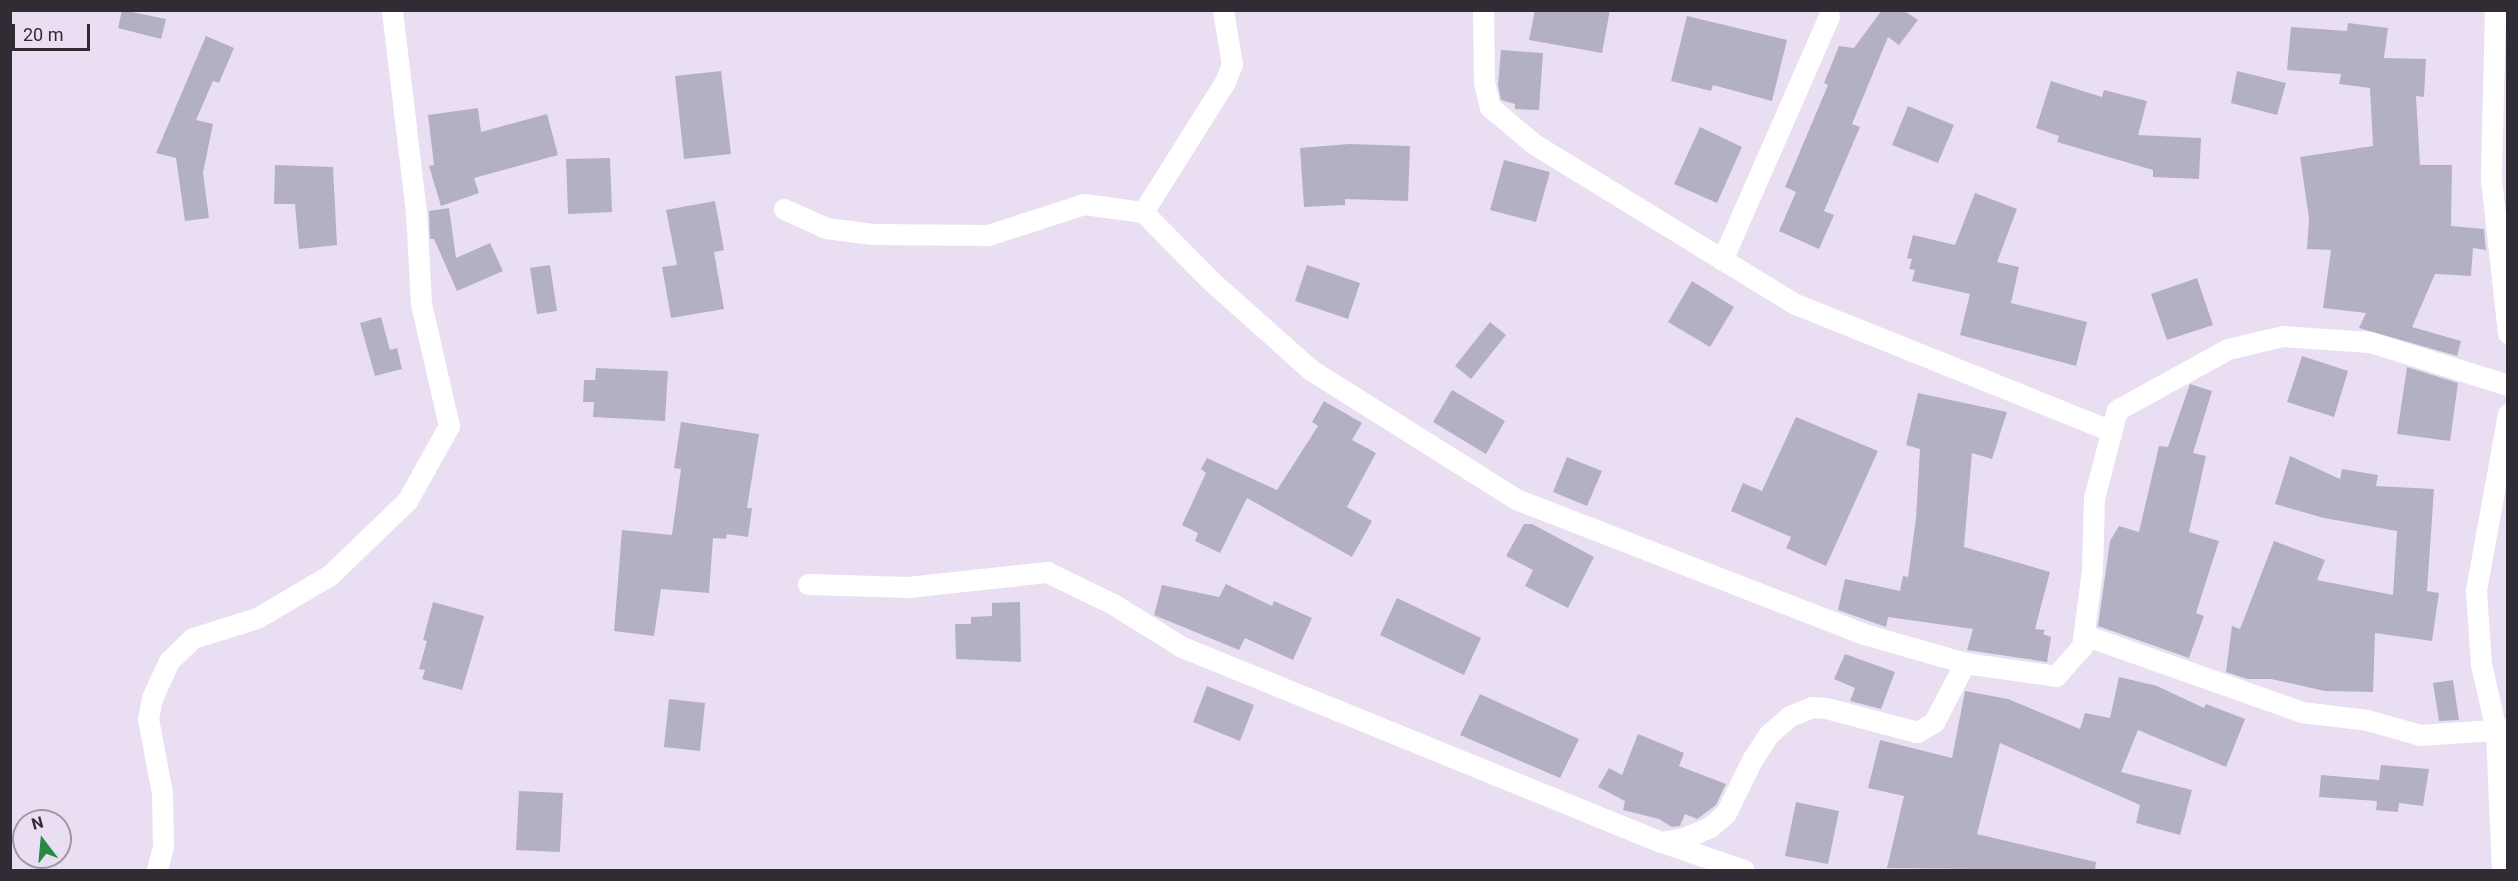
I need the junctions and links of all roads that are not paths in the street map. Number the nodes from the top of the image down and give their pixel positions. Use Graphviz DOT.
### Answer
graph roads {
  1 [pos="393,10"];
  2 [pos="1223,10"];
  3 [pos="1483,10"];
  4 [pos="2495,10"];
  5 [pos="1829,16"];
  6 [pos="784,209"];
  7 [pos="1143,212"];
  8 [pos="1722,260"];
  9 [pos="2508,333"];
  10 [pos="2508,385"];
  11 [pos="2508,414"];
  12 [pos="2111,431"];
  13 [pos="808,584"];
  14 [pos="2082,647"];
  15 [pos="1965,663"];
  16 [pos="2502,730"];
  17 [pos="1661,842"];
  18 [pos="156,870"];
  19 [pos="1744,870"];
  20 [pos="2502,870"];
  1 -- 18 [label="street"];
  2 -- 7 [label="street"];
  3 -- 8 [label="street"];
  4 -- 9 [label="street"];
  5 -- 8 [label="street"];
  6 -- 7 [label="street"];
  7 -- 15 [label="street"];
  8 -- 12 [label="street"];
  10 -- 12 [label="street"];
  11 -- 16 [label="street"];
  12 -- 14 [label="street"];
  13 -- 17 [label="street"];
  14 -- 15 [label="street"];
  14 -- 16 [label="street"];
  15 -- 17 [label="street"];
  16 -- 20 [label="street"];
  17 -- 19 [label="street"];
}
